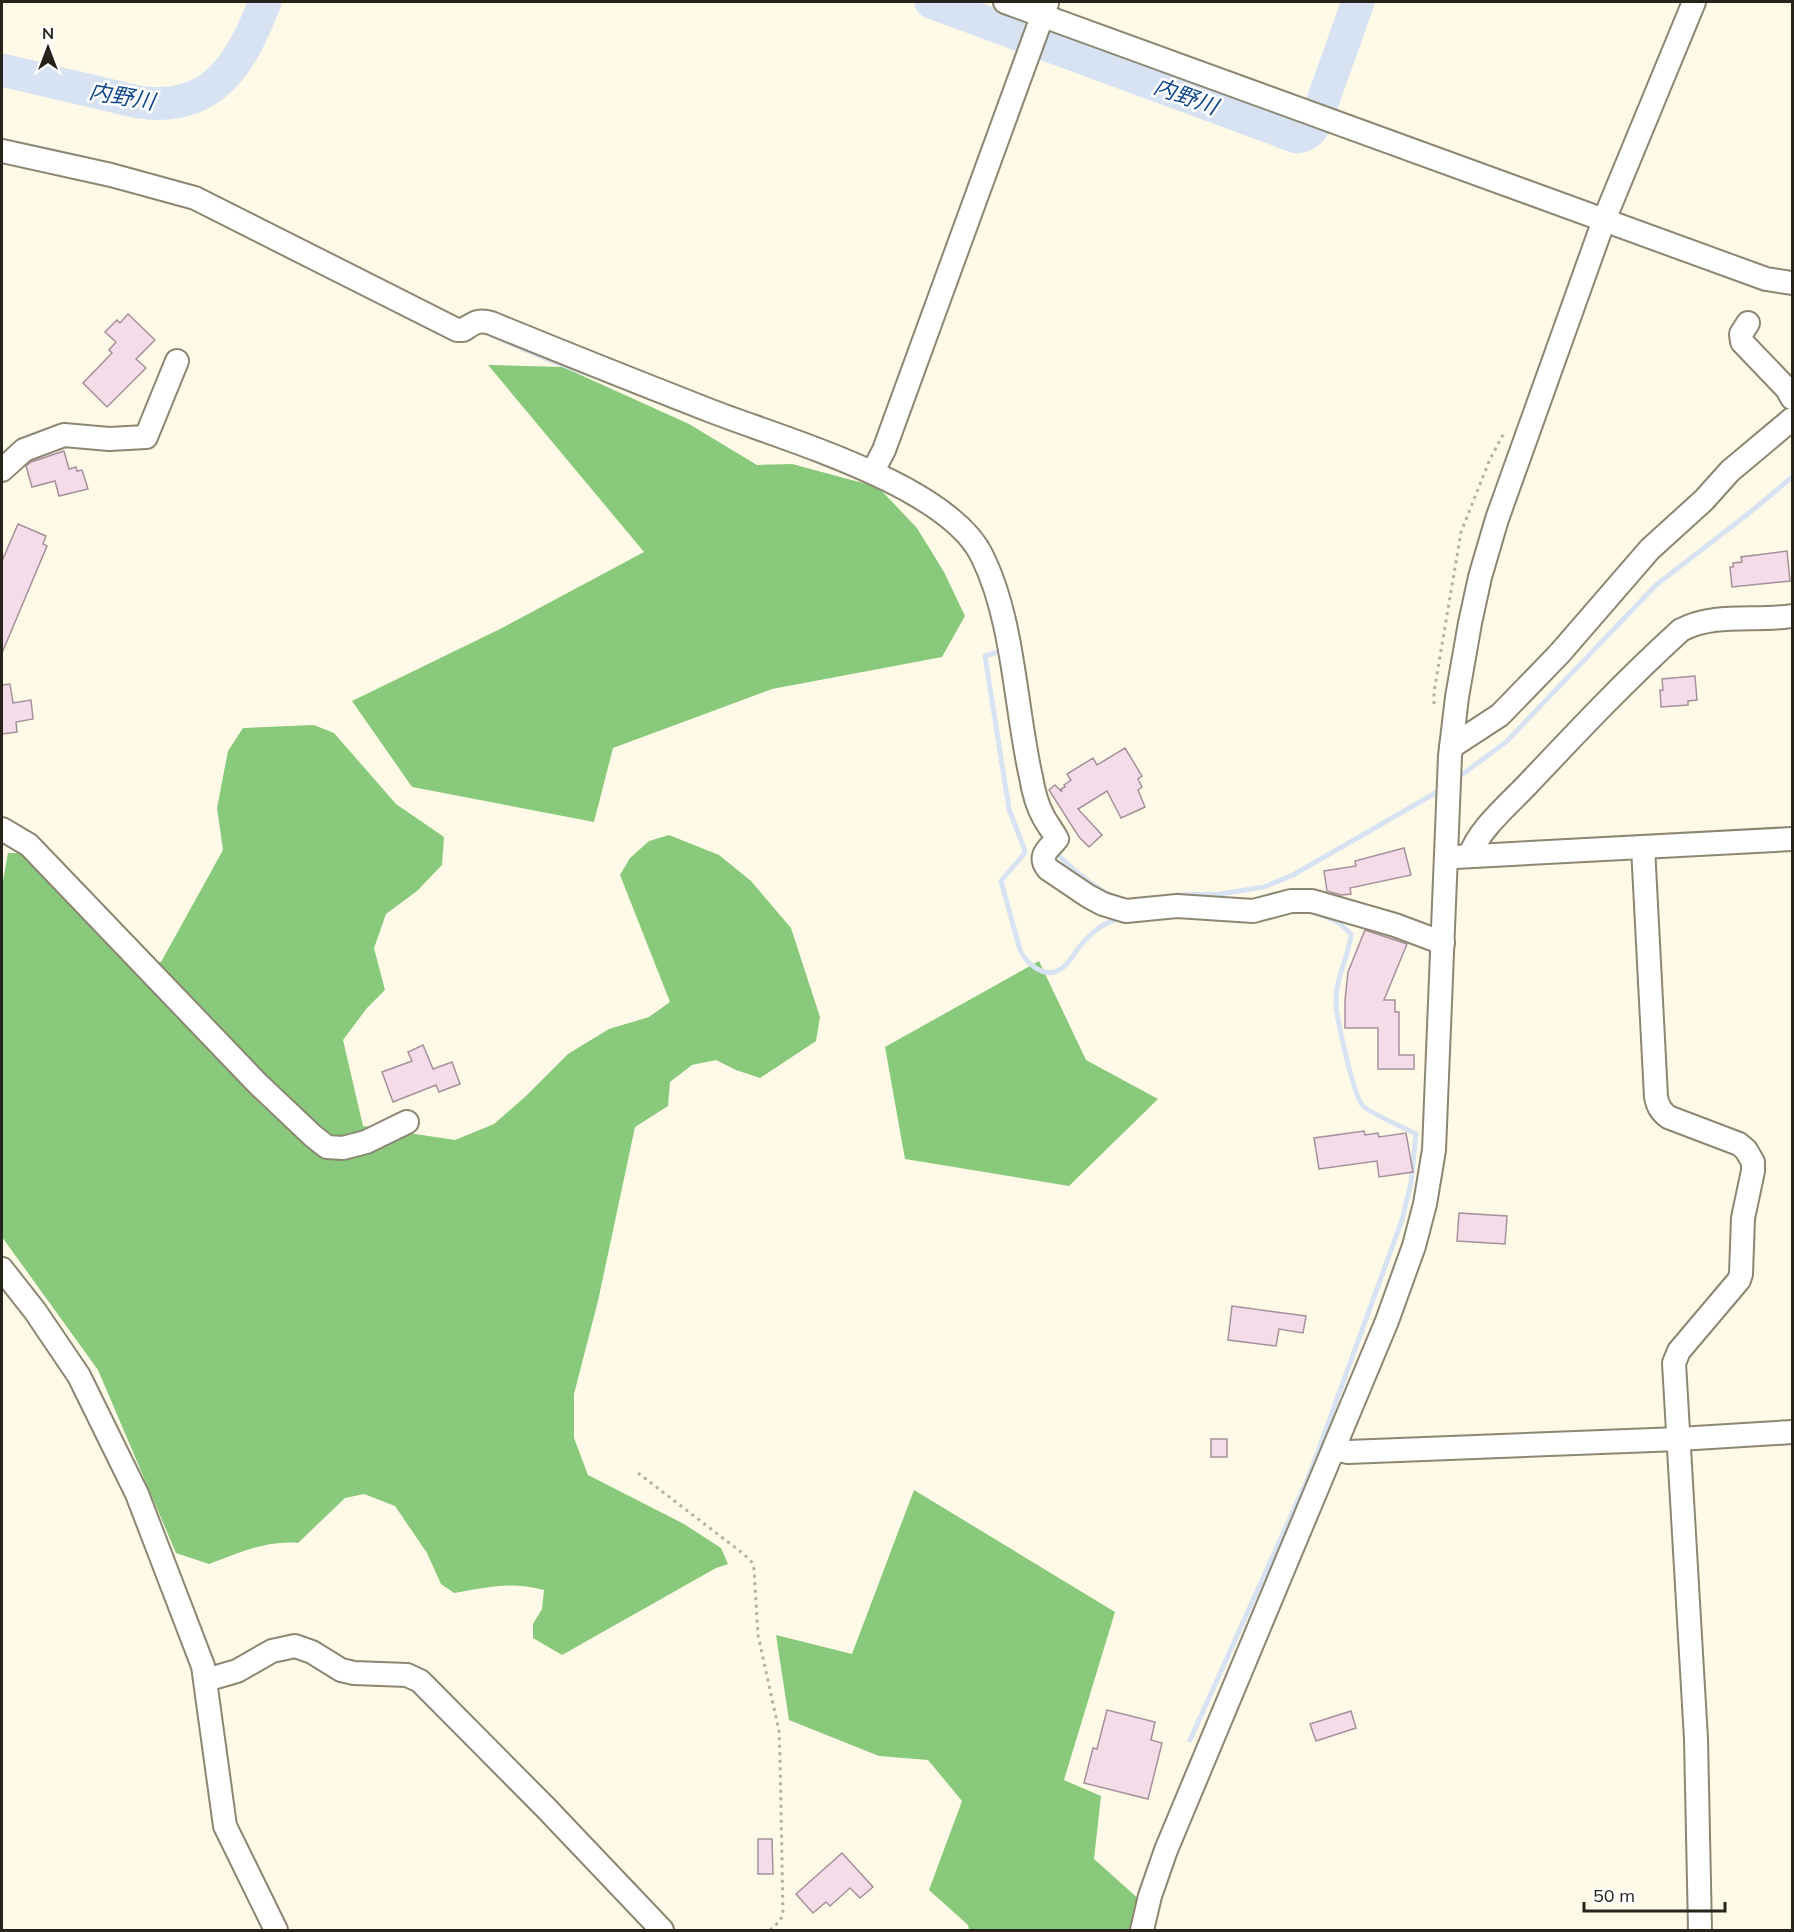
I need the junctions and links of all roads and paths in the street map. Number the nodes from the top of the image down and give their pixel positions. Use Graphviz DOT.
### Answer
graph roads {
  1 [pos="1005,2"];
  2 [pos="1694,2"];
  3 [pos="1045,8"];
  4 [pos="2,151"];
  5 [pos="1604,220"];
  6 [pos="1792,283"];
  7 [pos="1748,324"];
  8 [pos="177,361"];
  9 [pos="1792,398"];
  10 [pos="1792,419"];
  11 [pos="2,470"];
  12 [pos="873,471"];
  13 [pos="1792,616"];
  14 [pos="1451,747"];
  15 [pos="2,829"];
  16 [pos="1792,839"];
  17 [pos="1643,847"];
  18 [pos="1470,856"];
  19 [pos="1446,858"];
  20 [pos="1443,943"];
  21 [pos="407,1122"];
  22 [pos="2,1269"];
  23 [pos="1792,1432"];
  24 [pos="1679,1439"];
  25 [pos="1334,1449"];
  26 [pos="638,1473"];
  27 [pos="206,1680"];
  28 [pos="269,1927"];
  29 [pos="662,1930"];
  30 [pos="770,1930"];
  31 [pos="1142,1930"];
  32 [pos="1700,1930"];
  1 -- 3 [label="street"];
  2 -- 5 [label="street"];
  3 -- 5 [label="street"];
  3 -- 12 [label="street"];
  4 -- 12 [label="street"];
  5 -- 6 [label="street"];
  5 -- 14 [label="street"];
  7 -- 9 [label="street"];
  8 -- 11 [label="street"];
  10 -- 14 [label="street"];
  12 -- 20 [label="street"];
  13 -- 18 [label="street"];
  14 -- 19 [label="street"];
  15 -- 21 [label="street"];
  16 -- 17 [label="street"];
  17 -- 18 [label="street"];
  17 -- 24 [label="street"];
  18 -- 19 [label="street"];
  19 -- 20 [label="street"];
  20 -- 25 [label="street"];
  22 -- 27 [label="street"];
  23 -- 24 [label="street"];
  24 -- 25 [label="street"];
  24 -- 32 [label="street"];
  25 -- 31 [label="street"];
  26 -- 30 [label="path"];
  27 -- 28 [label="street"];
  27 -- 29 [label="street"];
}
